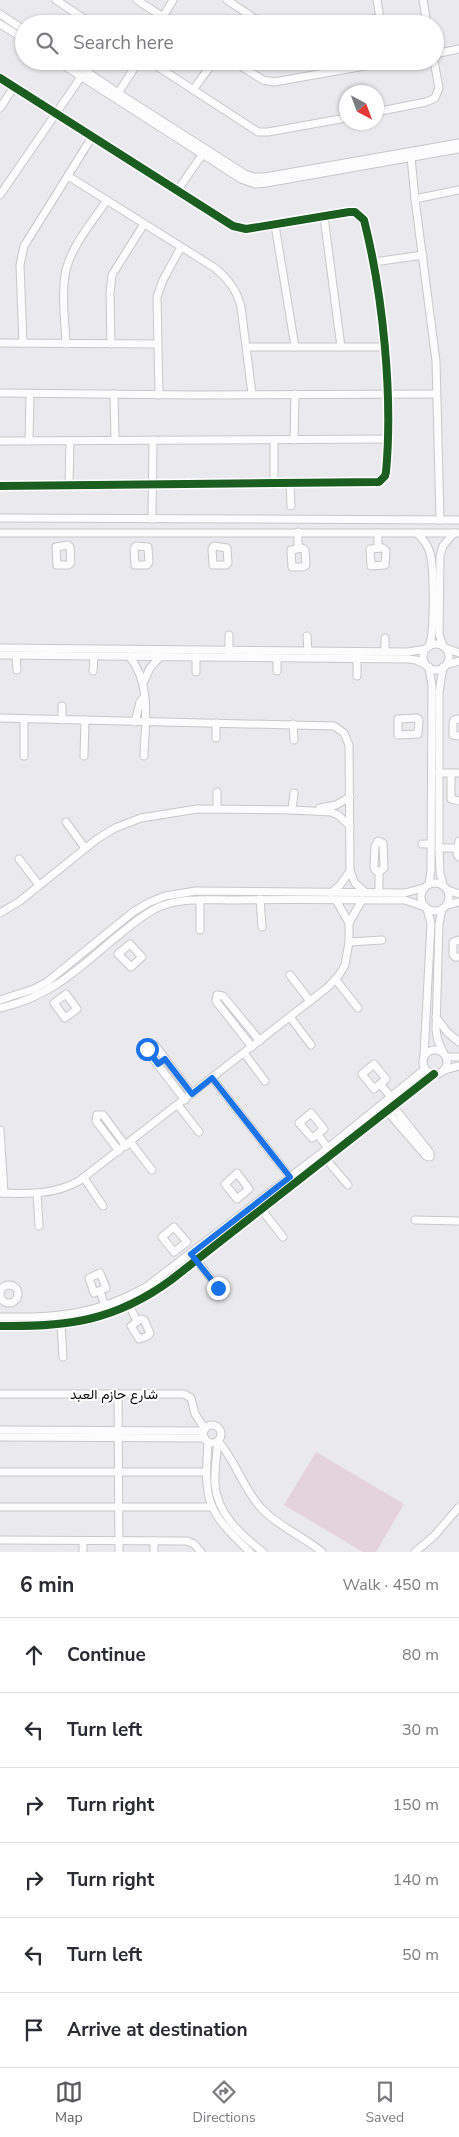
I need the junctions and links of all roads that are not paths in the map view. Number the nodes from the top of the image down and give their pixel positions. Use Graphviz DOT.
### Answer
graph roads {
  1 [pos="56,0"];
  2 [pos="137,0"];
  3 [pos="173,0"];
  4 [pos="226,0"];
  5 [pos="377,0"];
  6 [pos="423,0"];
  7 [pos="0,14"];
  8 [pos="78,15"];
  9 [pos="161,15"];
  10 [pos="164,15"];
  11 [pos="249,15"];
  12 [pos="380,15"];
  13 [pos="426,15"];
  14 [pos="0,24"];
  15 [pos="15,24"];
  16 [pos="15,34"];
  17 [pos="459,49"];
  18 [pos="444,52"];
  19 [pos="70,70"];
  20 [pos="84,70"];
  21 [pos="133,70"];
  22 [pos="163,70"];
  23 [pos="207,70"];
  24 [pos="247,70"];
  25 [pos="344,70"];
  26 [pos="436,70"];
  27 [pos="81,77"];
  28 [pos="0,78"];
  29 [pos="14,87"];
  30 [pos="193,90"];
  31 [pos="118,93"];
  32 [pos="0,108"];
  33 [pos="384,110"];
  34 [pos="55,113"];
  35 [pos="339,119"];
  36 [pos="166,128"];
  37 [pos="92,137"];
  38 [pos="459,142"];
  39 [pos="459,149"];
  40 [pos="202,155"];
  41 [pos="412,157"];
  42 [pos="68,176"];
  43 [pos="459,190"];
  44 [pos="177,191"];
  45 [pos="0,195"];
  46 [pos="414,199"];
  47 [pos="107,200"];
  48 [pos="324,216"];
  49 [pos="144,224"];
  50 [pos="276,225"];
  51 [pos="181,247"];
  52 [pos="423,256"];
  53 [pos="374,262"];
  54 [pos="0,344"];
  55 [pos="23,344"];
  56 [pos="66,344"];
  57 [pos="110,344"];
  58 [pos="157,344"];
  59 [pos="247,347"];
  60 [pos="295,347"];
  61 [pos="341,347"];
  62 [pos="384,347"];
  63 [pos="0,393"];
  64 [pos="30,394"];
  65 [pos="114,394"];
  66 [pos="252,394"];
  67 [pos="294,394"];
  68 [pos="436,394"];
  69 [pos="159,395"];
  70 [pos="388,395"];
  71 [pos="388,439"];
  72 [pos="115,440"];
  73 [pos="153,440"];
  74 [pos="274,440"];
  75 [pos="294,440"];
  76 [pos="0,441"];
  77 [pos="29,441"];
  78 [pos="70,441"];
  79 [pos="70,484"];
  80 [pos="152,484"];
  81 [pos="274,484"];
  82 [pos="290,484"];
  83 [pos="0,486"];
  84 [pos="291,506"];
  85 [pos="0,518"];
  86 [pos="152,519"];
  87 [pos="440,520"];
  88 [pos="459,520"];
  89 [pos="141,532"];
  90 [pos="220,532"];
  91 [pos="298,532"];
  92 [pos="0,533"];
  93 [pos="63,533"];
  94 [pos="378,533"];
  95 [pos="456,533"];
  96 [pos="417,534"];
  97 [pos="63,546"];
  98 [pos="141,546"];
  99 [pos="220,546"];
  100 [pos="298,548"];
  101 [pos="378,548"];
  102 [pos="229,635"];
  103 [pos="307,636"];
  104 [pos="385,638"];
  105 [pos="445,647"];
  106 [pos="0,648"];
  107 [pos="427,648"];
  108 [pos="229,651"];
  109 [pos="308,651"];
  110 [pos="46,652"];
  111 [pos="385,652"];
  112 [pos="459,653"];
  113 [pos="253,654"];
  114 [pos="0,656"];
  115 [pos="16,656"];
  116 [pos="94,656"];
  117 [pos="129,656"];
  118 [pos="408,656"];
  119 [pos="160,657"];
  120 [pos="196,657"];
  121 [pos="277,658"];
  122 [pos="357,659"];
  123 [pos="459,661"];
  124 [pos="428,666"];
  125 [pos="444,666"];
  126 [pos="17,670"];
  127 [pos="93,671"];
  128 [pos="277,671"];
  129 [pos="196,672"];
  130 [pos="357,676"];
  131 [pos="144,681"];
  132 [pos="144,697"];
  133 [pos="62,706"];
  134 [pos="0,718"];
  135 [pos="24,719"];
  136 [pos="459,719"];
  137 [pos="62,720"];
  138 [pos="85,720"];
  139 [pos="136,722"];
  140 [pos="145,722"];
  141 [pos="216,723"];
  142 [pos="293,724"];
  143 [pos="419,727"];
  144 [pos="432,727"];
  145 [pos="453,728"];
  146 [pos="440,729"];
  147 [pos="459,736"];
  148 [pos="216,738"];
  149 [pos="294,740"];
  150 [pos="24,756"];
  151 [pos="84,756"];
  152 [pos="144,756"];
  153 [pos="439,773"];
  154 [pos="451,773"];
  155 [pos="459,773"];
  156 [pos="217,792"];
  157 [pos="294,793"];
  158 [pos="350,797"];
  159 [pos="459,800"];
  160 [pos="218,808"];
  161 [pos="292,810"];
  162 [pos="313,811"];
  163 [pos="66,822"];
  164 [pos="350,826"];
  165 [pos="422,844"];
  166 [pos="431,844"];
  167 [pos="458,845"];
  168 [pos="85,848"];
  169 [pos="439,848"];
  170 [pos="459,857"];
  171 [pos="19,859"];
  172 [pos="350,871"];
  173 [pos="380,872"];
  174 [pos="40,885"];
  175 [pos="426,886"];
  176 [pos="446,888"];
  177 [pos="365,892"];
  178 [pos="331,893"];
  179 [pos="379,893"];
  180 [pos="459,894"];
  181 [pos="405,896"];
  182 [pos="260,899"];
  183 [pos="200,900"];
  184 [pos="336,900"];
  185 [pos="362,900"];
  186 [pos="459,902"];
  187 [pos="445,907"];
  188 [pos="426,908"];
  189 [pos="0,913"];
  190 [pos="350,923"];
  191 [pos="262,927"];
  192 [pos="200,930"];
  193 [pos="115,938"];
  194 [pos="382,940"];
  195 [pos="459,940"];
  196 [pos="349,942"];
  197 [pos="92,945"];
  198 [pos="124,948"];
  199 [pos="453,948"];
  200 [pos="438,949"];
  201 [pos="98,952"];
  202 [pos="459,957"];
  203 [pos="290,975"];
  204 [pos="336,980"];
  205 [pos="54,987"];
  206 [pos="61,997"];
  207 [pos="0,1000"];
  208 [pos="310,1002"];
  209 [pos="0,1008"];
  210 [pos="358,1008"];
  211 [pos="234,1009"];
  212 [pos="227,1015"];
  213 [pos="290,1017"];
  214 [pos="436,1017"];
  215 [pos="260,1041"];
  216 [pos="459,1042"];
  217 [pos="311,1045"];
  218 [pos="252,1047"];
  219 [pos="244,1053"];
  220 [pos="445,1054"];
  221 [pos="424,1056"];
  222 [pos="459,1056"];
  223 [pos="165,1059"];
  224 [pos="158,1064"];
  225 [pos="459,1066"];
  226 [pos="425,1069"];
  227 [pos="444,1070"];
  228 [pos="434,1074"];
  229 [pos="212,1078"];
  230 [pos="265,1081"];
  231 [pos="381,1085"];
  232 [pos="192,1094"];
  233 [pos="391,1097"];
  234 [pos="185,1100"];
  235 [pos="178,1105"];
  236 [pos="390,1108"];
  237 [pos="0,1130"];
  238 [pos="199,1132"];
  239 [pos="318,1135"];
  240 [pos="419,1143"];
  241 [pos="128,1144"];
  242 [pos="328,1148"];
  243 [pos="119,1152"];
  244 [pos="326,1159"];
  245 [pos="152,1170"];
  246 [pos="290,1177"];
  247 [pos="84,1178"];
  248 [pos="348,1185"];
  249 [pos="2,1193"];
  250 [pos="36,1193"];
  251 [pos="243,1195"];
  252 [pos="103,1206"];
  253 [pos="252,1206"];
  254 [pos="262,1209"];
  255 [pos="415,1220"];
  256 [pos="459,1221"];
  257 [pos="39,1226"];
  258 [pos="283,1236"];
  259 [pos="181,1248"];
  260 [pos="192,1257"];
  261 [pos="218,1288"];
  262 [pos="100,1292"];
  263 [pos="9,1303"];
  264 [pos="129,1305"];
  265 [pos="105,1306"];
  266 [pos="0,1317"];
  267 [pos="9,1317"];
  268 [pos="137,1321"];
  269 [pos="61,1325"];
  270 [pos="0,1326"];
  271 [pos="62,1358"];
  272 [pos="0,1394"];
  273 [pos="118,1394"];
  274 [pos="0,1430"];
  275 [pos="118,1434"];
  276 [pos="205,1435"];
  277 [pos="0,1437"];
  278 [pos="218,1441"];
  279 [pos="0,1472"];
  280 [pos="206,1472"];
  281 [pos="119,1473"];
  282 [pos="0,1507"];
  283 [pos="119,1507"];
  284 [pos="212,1507"];
  285 [pos="459,1508"];
  286 [pos="0,1540"];
  287 [pos="83,1541"];
  288 [pos="119,1541"];
  289 [pos="154,1541"];
  290 [pos="191,1542"];
  291 [pos="83,1552"];
  292 [pos="119,1552"];
  293 [pos="154,1552"];
  294 [pos="191,1552"];
  295 [pos="201,1552"];
  296 [pos="250,1552"];
  297 [pos="263,1552"];
  298 [pos="322,1552"];
  299 [pos="415,1552"];
  1 -- 8 [label="street"];
  2 -- 9 [label="street"];
  3 -- 10 [label="street"];
  4 -- 11 [label="street"];
  5 -- 12 [label="street"];
  6 -- 13 [label="street"];
  7 -- 15 [label="street"];
  14 -- 16 [label="street"];
  17 -- 18 [label="street"];
  19 -- 27 [label="street"];
  20 -- 31 [label="street"];
  21 -- 31 [label="street"];
  22 -- 30 [label="street"];
  23 -- 30 [label="street"];
  24 -- 25 [label="street"];
  26 -- 33 [label="street"];
  27 -- 34 [label="street"];
  27 -- 36 [label="street"];
  28 -- 29 [label="street"];
  29 -- 32 [label="street"];
  29 -- 34 [label="street"];
  30 -- 35 [label="street"];
  31 -- 36 [label="street"];
  34 -- 37 [label="street"];
  34 -- 45 [label="street"];
  36 -- 38 [label="street"];
  36 -- 40 [label="street"];
  37 -- 42 [label="street"];
  37 -- 44 [label="street"];
  39 -- 41 [label="street"];
  40 -- 41 [label="street"];
  40 -- 44 [label="street"];
  41 -- 46 [label="street"];
  42 -- 47 [label="street"];
  42 -- 55 [label="street"];
  43 -- 46 [label="street"];
  44 -- 50 [label="street"];
  46 -- 52 [label="street"];
  47 -- 49 [label="street"];
  47 -- 56 [label="street"];
  48 -- 50 [label="street"];
  48 -- 53 [label="street"];
  48 -- 61 [label="street"];
  49 -- 51 [label="street"];
  49 -- 57 [label="street"];
  50 -- 60 [label="street"];
  51 -- 58 [label="street"];
  51 -- 59 [label="street"];
  52 -- 53 [label="street"];
  52 -- 68 [label="street"];
  53 -- 62 [label="street"];
  54 -- 55 [label="street"];
  55 -- 56 [label="street"];
  56 -- 57 [label="street"];
  57 -- 58 [label="street"];
  58 -- 69 [label="street"];
  59 -- 60 [label="street"];
  59 -- 66 [label="street"];
  60 -- 61 [label="street"];
  61 -- 62 [label="street"];
  62 -- 70 [label="street"];
  63 -- 64 [label="street"];
  64 -- 65 [label="street"];
  64 -- 77 [label="street"];
  65 -- 69 [label="street"];
  65 -- 72 [label="street"];
  66 -- 67 [label="street"];
  66 -- 69 [label="street"];
  67 -- 70 [label="street"];
  67 -- 75 [label="street"];
  68 -- 70 [label="street"];
  68 -- 87 [label="street"];
  70 -- 71 [label="street"];
  71 -- 75 [label="street"];
  71 -- 82 [label="street"];
  72 -- 73 [label="street"];
  72 -- 78 [label="street"];
  73 -- 74 [label="street"];
  73 -- 80 [label="street"];
  74 -- 75 [label="street"];
  74 -- 81 [label="street"];
  76 -- 77 [label="street"];
  77 -- 78 [label="street"];
  78 -- 79 [label="street"];
  79 -- 80 [label="street"];
  79 -- 83 [label="street"];
  80 -- 81 [label="street"];
  80 -- 86 [label="street"];
  81 -- 82 [label="street"];
  82 -- 84 [label="street"];
  85 -- 86 [label="street"];
  86 -- 87 [label="street"];
  87 -- 88 [label="street"];
  89 -- 90 [label="street"];
  89 -- 93 [label="street"];
  89 -- 98 [label="street"];
  90 -- 91 [label="street"];
  90 -- 99 [label="street"];
  91 -- 94 [label="street"];
  91 -- 100 [label="street"];
  92 -- 93 [label="street"];
  93 -- 97 [label="street"];
  94 -- 96 [label="street"];
  94 -- 101 [label="street"];
  95 -- 96 [label="street"];
  95 -- 105 [label="street"];
  96 -- 107 [label="street"];
  102 -- 108 [label="street"];
  103 -- 109 [label="street"];
  104 -- 111 [label="street"];
  105 -- 107 [label="street"];
  105 -- 112 [label="street"];
  105 -- 125 [label="street"];
  106 -- 110 [label="street"];
  107 -- 118 [label="street"];
  107 -- 124 [label="street"];
  108 -- 110 [label="street"];
  108 -- 113 [label="street"];
  109 -- 111 [label="street"];
  109 -- 113 [label="street"];
  110 -- 115 [label="street"];
  110 -- 116 [label="street"];
  111 -- 118 [label="street"];
  113 -- 120 [label="street"];
  113 -- 121 [label="street"];
  114 -- 115 [label="street"];
  115 -- 126 [label="street"];
  116 -- 117 [label="street"];
  116 -- 127 [label="street"];
  117 -- 119 [label="street"];
  117 -- 131 [label="street"];
  118 -- 122 [label="street"];
  118 -- 124 [label="street"];
  119 -- 120 [label="street"];
  119 -- 131 [label="street"];
  120 -- 129 [label="street"];
  121 -- 122 [label="street"];
  121 -- 128 [label="street"];
  122 -- 130 [label="street"];
  123 -- 125 [label="street"];
  124 -- 125 [label="street"];
  124 -- 144 [label="street"];
  125 -- 146 [label="street"];
  131 -- 132 [label="street"];
  132 -- 139 [label="street"];
  132 -- 140 [label="street"];
  133 -- 137 [label="street"];
  134 -- 135 [label="street"];
  135 -- 137 [label="street"];
  135 -- 150 [label="street"];
  136 -- 145 [label="street"];
  137 -- 138 [label="street"];
  138 -- 139 [label="street"];
  138 -- 151 [label="street"];
  139 -- 140 [label="street"];
  140 -- 141 [label="street"];
  140 -- 152 [label="street"];
  141 -- 142 [label="street"];
  141 -- 148 [label="street"];
  142 -- 149 [label="street"];
  142 -- 158 [label="street"];
  143 -- 144 [label="street"];
  144 -- 166 [label="street"];
  145 -- 146 [label="street"];
  145 -- 147 [label="street"];
  146 -- 153 [label="street"];
  153 -- 154 [label="street"];
  153 -- 169 [label="street"];
  154 -- 155 [label="street"];
  154 -- 159 [label="street"];
  156 -- 160 [label="street"];
  157 -- 161 [label="street"];
  158 -- 162 [label="street"];
  158 -- 164 [label="street"];
  160 -- 161 [label="street"];
  160 -- 168 [label="street"];
  161 -- 162 [label="street"];
  162 -- 164 [label="street"];
  163 -- 168 [label="street"];
  164 -- 172 [label="street"];
  165 -- 166 [label="street"];
  166 -- 175 [label="street"];
  167 -- 169 [label="street"];
  167 -- 170 [label="street"];
  168 -- 174 [label="street"];
  169 -- 176 [label="street"];
  171 -- 174 [label="street"];
  172 -- 177 [label="street"];
  172 -- 178 [label="street"];
  173 -- 179 [label="street"];
  174 -- 189 [label="street"];
  175 -- 176 [label="street"];
  175 -- 181 [label="street"];
  175 -- 188 [label="street"];
  176 -- 180 [label="street"];
  176 -- 187 [label="street"];
  177 -- 178 [label="street"];
  177 -- 179 [label="street"];
  178 -- 197 [label="street"];
  179 -- 181 [label="street"];
  181 -- 185 [label="street"];
  181 -- 188 [label="street"];
  182 -- 183 [label="street"];
  182 -- 184 [label="street"];
  182 -- 191 [label="street"];
  183 -- 192 [label="street"];
  183 -- 193 [label="street"];
  184 -- 185 [label="street"];
  184 -- 190 [label="street"];
  185 -- 190 [label="street"];
  186 -- 187 [label="street"];
  187 -- 188 [label="street"];
  187 -- 200 [label="street"];
  188 -- 221 [label="street"];
  190 -- 196 [label="street"];
  193 -- 198 [label="street"];
  193 -- 201 [label="street"];
  194 -- 196 [label="street"];
  195 -- 199 [label="street"];
  196 -- 204 [label="street"];
  197 -- 201 [label="street"];
  197 -- 207 [label="street"];
  199 -- 200 [label="street"];
  199 -- 202 [label="street"];
  200 -- 214 [label="street"];
  201 -- 205 [label="street"];
  203 -- 208 [label="street"];
  204 -- 208 [label="street"];
  204 -- 210 [label="street"];
  205 -- 206 [label="street"];
  205 -- 209 [label="street"];
  208 -- 213 [label="street"];
  211 -- 212 [label="street"];
  211 -- 212 [label="street"];
  211 -- 215 [label="street"];
  212 -- 218 [label="street"];
  213 -- 215 [label="street"];
  213 -- 217 [label="street"];
  214 -- 216 [label="street"];
  214 -- 220 [label="street"];
  215 -- 218 [label="street"];
  218 -- 219 [label="street"];
  219 -- 229 [label="street"];
  219 -- 230 [label="street"];
  220 -- 221 [label="street"];
  220 -- 222 [label="street"];
  220 -- 227 [label="street"];
  221 -- 226 [label="street"];
  223 -- 224 [label="street"];
  223 -- 224 [label="street"];
  223 -- 232 [label="street"];
  224 -- 234 [label="street"];
  225 -- 227 [label="street"];
  226 -- 228 [label="street"];
  226 -- 233 [label="street"];
  227 -- 228 [label="street"];
  228 -- 236 [label="street"];
  229 -- 232 [label="street"];
  229 -- 246 [label="street"];
  231 -- 233 [label="street"];
  232 -- 234 [label="street"];
  233 -- 242 [label="street"];
  234 -- 235 [label="street"];
  235 -- 238 [label="street"];
  235 -- 241 [label="street"];
  236 -- 240 [label="street"];
  236 -- 244 [label="street"];
  237 -- 249 [label="street"];
  239 -- 242 [label="street"];
  241 -- 243 [label="street"];
  241 -- 243 [label="street"];
  241 -- 245 [label="street"];
  242 -- 246 [label="street"];
  243 -- 247 [label="street"];
  244 -- 248 [label="street"];
  244 -- 254 [label="street"];
  246 -- 253 [label="street"];
  247 -- 250 [label="street"];
  247 -- 252 [label="street"];
  249 -- 250 [label="street"];
  250 -- 257 [label="street"];
  251 -- 253 [label="street"];
  253 -- 260 [label="street"];
  254 -- 258 [label="street"];
  254 -- 260 [label="street"];
  255 -- 256 [label="street"];
  259 -- 260 [label="street"];
  260 -- 261 [label="street"];
  260 -- 264 [label="street"];
  260 -- 265 [label="street"];
  262 -- 265 [label="street"];
  263 -- 267 [label="street"];
  264 -- 268 [label="street"];
  264 -- 269 [label="street"];
  265 -- 267 [label="street"];
  266 -- 267 [label="street"];
  269 -- 270 [label="street"];
  269 -- 271 [label="street"];
  272 -- 273 [label="street, شارع حازم العبد"];
  273 -- 275 [label="street"];
  273 -- 276 [label="street, شارع حازم العبد"];
  274 -- 275 [label="street"];
  275 -- 276 [label="street"];
  275 -- 277 [label="street"];
  275 -- 281 [label="street"];
  276 -- 278 [label="street"];
  276 -- 278 [label="street"];
  276 -- 280 [label="street"];
  278 -- 297 [label="street"];
  278 -- 298 [label="street"];
  279 -- 281 [label="street"];
  280 -- 281 [label="street"];
  280 -- 284 [label="street"];
  281 -- 283 [label="street"];
  282 -- 283 [label="street"];
  283 -- 284 [label="street"];
  283 -- 288 [label="street"];
  284 -- 296 [label="street"];
  285 -- 299 [label="street"];
  286 -- 287 [label="street"];
  287 -- 288 [label="street"];
  287 -- 291 [label="street"];
  288 -- 289 [label="street"];
  288 -- 292 [label="street"];
  289 -- 290 [label="street"];
  289 -- 293 [label="street"];
  290 -- 294 [label="street"];
  290 -- 295 [label="street"];
}
